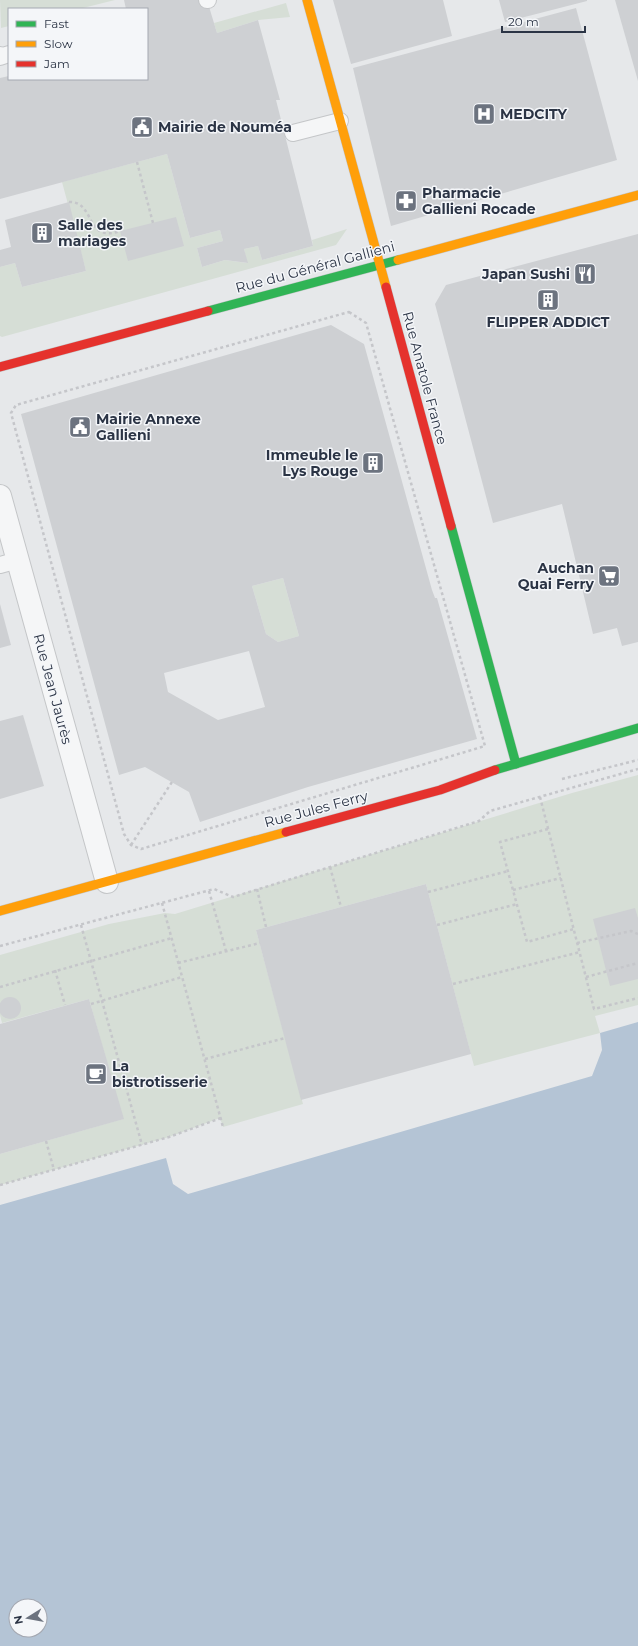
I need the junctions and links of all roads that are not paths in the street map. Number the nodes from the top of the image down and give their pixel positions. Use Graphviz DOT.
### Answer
graph roads {
  1 [pos="307,0"];
  2 [pos="340,121"];
  3 [pos="293,133"];
  4 [pos="638,195"];
  5 [pos="379,265"];
  6 [pos="0,367"];
  7 [pos="0,496"];
  8 [pos="9,562"];
  9 [pos="638,728"];
  10 [pos="516,764"];
  11 [pos="107,882"];
  12 [pos="0,911"];
  1 -- 2 [label="main road, Rue Anatole France"];
  2 -- 3 [label="lane"];
  2 -- 5 [label="main road, Rue Anatole France"];
  4 -- 5 [label="main road, Rue du Général Gallieni"];
  5 -- 6 [label="main road, Rue du Général Gallieni"];
  5 -- 10 [label="main road, Rue Anatole France"];
  7 -- 8 [label="street, Rue Jean Jaurès"];
  8 -- 11 [label="street, Rue Jean Jaurès"];
  9 -- 10 [label="main road, Rue Jules Ferry"];
  10 -- 11 [label="main road, Rue Jules Ferry"];
  11 -- 12 [label="main road, Rue Jules Ferry"];
}
